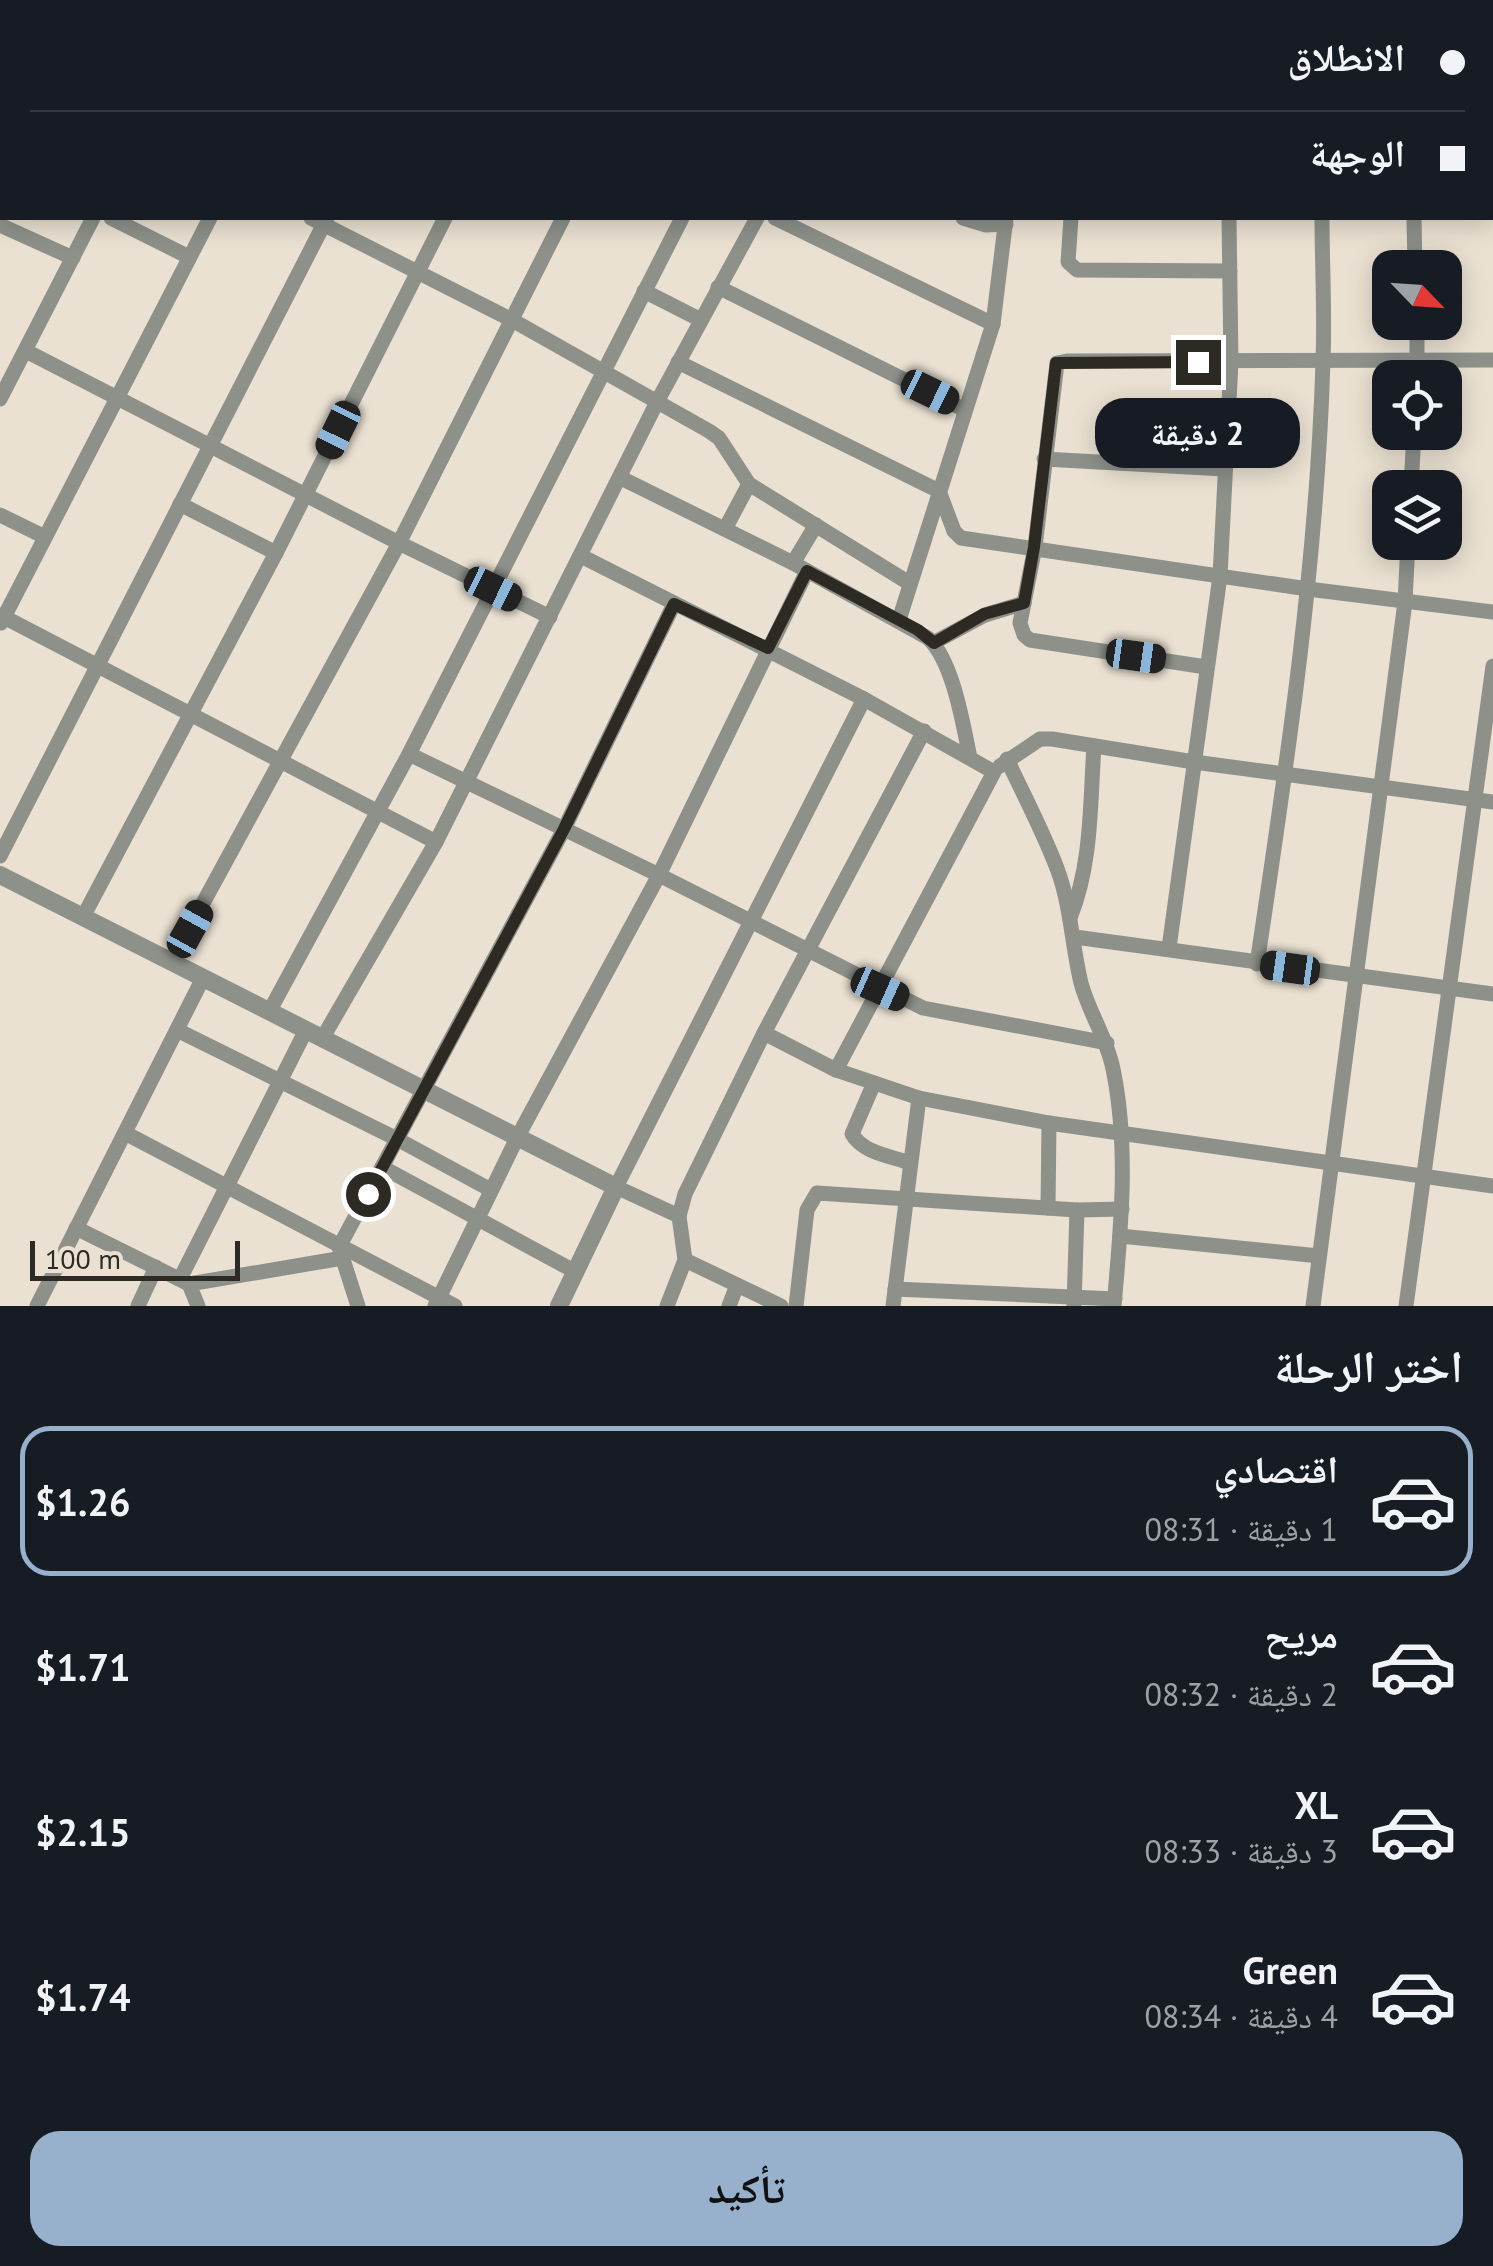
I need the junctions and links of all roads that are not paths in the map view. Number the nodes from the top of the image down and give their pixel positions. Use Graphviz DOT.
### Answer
graph roads {
  1 [pos="92,220"];
  2 [pos="115,220"];
  3 [pos="209,220"];
  4 [pos="321,220"];
  5 [pos="444,220"];
  6 [pos="562,220"];
  7 [pos="681,220"];
  8 [pos="756,220"];
  9 [pos="779,220"];
  10 [pos="970,220"];
  11 [pos="1071,220"];
  12 [pos="1229,220"];
  13 [pos="1322,220"];
  14 [pos="1414,220"];
  15 [pos="1006,221"];
  16 [pos="0,224"];
  17 [pos="1415,250"];
  18 [pos="189,257"];
  19 [pos="73,258"];
  20 [pos="417,270"];
  21 [pos="1230,271"];
  22 [pos="718,287"];
  23 [pos="644,290"];
  24 [pos="512,320"];
  25 [pos="701,320"];
  26 [pos="994,324"];
  27 [pos="26,351"];
  28 [pos="1493,360"];
  29 [pos="1323,361"];
  30 [pos="678,362"];
  31 [pos="1231,362"];
  32 [pos="1462,364"];
  33 [pos="1372,366"];
  34 [pos="603,370"];
  35 [pos="0,400"];
  36 [pos="116,400"];
  37 [pos="658,400"];
  38 [pos="965,410"];
  39 [pos="210,445"];
  40 [pos="1044,459"];
  41 [pos="1224,469"];
  42 [pos="621,478"];
  43 [pos="750,484"];
  44 [pos="939,491"];
  45 [pos="306,494"];
  46 [pos="180,504"];
  47 [pos="0,514"];
  48 [pos="816,525"];
  49 [pos="725,529"];
  50 [pos="45,537"];
  51 [pos="399,543"];
  52 [pos="1034,547"];
  53 [pos="276,553"];
  54 [pos="581,556"];
  55 [pos="1407,560"];
  56 [pos="800,567"];
  57 [pos="1220,576"];
  58 [pos="910,583"];
  59 [pos="493,589"];
  60 [pos="1308,589"];
  61 [pos="1405,602"];
  62 [pos="1024,603"];
  63 [pos="674,604"];
  64 [pos="1493,612"];
  65 [pos="550,617"];
  66 [pos="1,619"];
  67 [pos="899,620"];
  68 [pos="934,643"];
  69 [pos="768,648"];
  70 [pos="1493,666"];
  71 [pos="98,667"];
  72 [pos="1206,667"];
  73 [pos="864,699"];
  74 [pos="191,716"];
  75 [pos="924,731"];
  76 [pos="1094,746"];
  77 [pos="409,754"];
  78 [pos="970,758"];
  79 [pos="1007,759"];
  80 [pos="282,762"];
  81 [pos="1194,762"];
  82 [pos="994,772"];
  83 [pos="1286,774"];
  84 [pos="466,784"];
  85 [pos="1380,787"];
  86 [pos="1475,800"];
  87 [pos="1493,802"];
  88 [pos="377,812"];
  89 [pos="564,829"];
  90 [pos="436,842"];
  91 [pos="0,856"];
  92 [pos="659,874"];
  93 [pos="0,875"];
  94 [pos="84,917"];
  95 [pos="1070,918"];
  96 [pos="753,922"];
  97 [pos="1075,938"];
  98 [pos="1169,948"];
  99 [pos="806,950"];
  100 [pos="171,962"];
  101 [pos="1257,964"];
  102 [pos="1356,977"];
  103 [pos="203,978"];
  104 [pos="1450,988"];
  105 [pos="880,989"];
  106 [pos="1493,994"];
  107 [pos="268,1012"];
  108 [pos="177,1030"];
  109 [pos="764,1033"];
  110 [pos="314,1034"];
  111 [pos="1107,1043"];
  112 [pos="836,1070"];
  113 [pos="278,1083"];
  114 [pos="874,1083"];
  115 [pos="422,1091"];
  116 [pos="919,1098"];
  117 [pos="1049,1123"];
  118 [pos="126,1132"];
  119 [pos="1121,1132"];
  120 [pos="517,1138"];
  121 [pos="396,1139"];
  122 [pos="910,1163"];
  123 [pos="1330,1164"];
  124 [pos="382,1167"];
  125 [pos="1424,1176"];
  126 [pos="225,1186"];
  127 [pos="1493,1186"];
  128 [pos="616,1187"];
  129 [pos="491,1190"];
  130 [pos="906,1198"];
  131 [pos="1048,1208"];
  132 [pos="1122,1209"];
  133 [pos="1077,1210"];
  134 [pos="679,1216"];
  135 [pos="477,1218"];
  136 [pos="76,1228"];
  137 [pos="1120,1236"];
  138 [pos="341,1252"];
  139 [pos="1319,1256"];
  140 [pos="686,1260"];
  141 [pos="156,1267"];
  142 [pos="576,1272"];
  143 [pos="185,1281"];
  144 [pos="737,1285"];
  145 [pos="894,1298"];
  146 [pos="1075,1301"];
  147 [pos="437,1302"];
  148 [pos="1115,1302"];
  149 [pos="37,1306"];
  150 [pos="138,1306"];
  151 [pos="198,1306"];
  152 [pos="358,1306"];
  153 [pos="455,1306"];
  154 [pos="560,1306"];
  155 [pos="668,1306"];
  156 [pos="728,1306"];
  157 [pos="781,1306"];
  158 [pos="796,1306"];
  159 [pos="1313,1306"];
  160 [pos="1406,1306"];
  1 -- 19 [label="street"];
  2 -- 18 [label="street"];
  3 -- 18 [label="street"];
  4 -- 20 [label="street"];
  4 -- 39 [label="street"];
  5 -- 20 [label="street"];
  6 -- 24 [label="street"];
  7 -- 23 [label="street"];
  8 -- 22 [label="street"];
  9 -- 26 [label="street"];
  10 -- 15 [label="street"];
  11 -- 21 [label="street"];
  12 -- 21 [label="street"];
  13 -- 29 [label="street"];
  14 -- 17 [label="street"];
  15 -- 26 [label="street"];
  16 -- 19 [label="street"];
  18 -- 36 [label="street"];
  19 -- 27 [label="street"];
  20 -- 24 [label="street"];
  20 -- 45 [label="street"];
  21 -- 31 [label="street"];
  22 -- 25 [label="street"];
  22 -- 38 [label="street"];
  23 -- 25 [label="street"];
  23 -- 34 [label="street"];
  24 -- 34 [label="street"];
  24 -- 51 [label="street"];
  25 -- 30 [label="street"];
  26 -- 38 [label="street"];
  27 -- 35 [label="street"];
  27 -- 36 [label="street"];
  28 -- 32 [label="street"];
  29 -- 31 [label="street"];
  29 -- 33 [label="street"];
  29 -- 60 [label="street"];
  30 -- 37 [label="street"];
  30 -- 44 [label="street"];
  31 -- 40 [label="street"];
  31 -- 41 [label="street"];
  34 -- 37 [label="street"];
  34 -- 59 [label="street"];
  36 -- 39 [label="street"];
  36 -- 50 [label="street"];
  37 -- 42 [label="street"];
  37 -- 43 [label="street"];
  38 -- 44 [label="street"];
  39 -- 45 [label="street"];
  39 -- 46 [label="street"];
  40 -- 41 [label="street"];
  40 -- 52 [label="street"];
  41 -- 57 [label="street"];
  42 -- 49 [label="street"];
  42 -- 54 [label="street"];
  43 -- 48 [label="street"];
  43 -- 49 [label="street"];
  44 -- 52 [label="street"];
  44 -- 58 [label="street"];
  45 -- 51 [label="street"];
  45 -- 53 [label="street"];
  46 -- 53 [label="street"];
  46 -- 71 [label="street"];
  47 -- 50 [label="street"];
  48 -- 56 [label="street"];
  48 -- 58 [label="street"];
  49 -- 56 [label="street"];
  50 -- 66 [label="street"];
  51 -- 59 [label="street"];
  51 -- 80 [label="street"];
  52 -- 57 [label="street"];
  52 -- 62 [label="street"];
  53 -- 74 [label="street"];
  54 -- 63 [label="street"];
  54 -- 65 [label="street"];
  55 -- 61 [label="street"];
  56 -- 67 [label="street"];
  56 -- 69 [label="street"];
  57 -- 60 [label="street"];
  57 -- 72 [label="street"];
  58 -- 67 [label="street"];
  59 -- 65 [label="street"];
  59 -- 77 [label="street"];
  60 -- 61 [label="street"];
  60 -- 83 [label="street"];
  61 -- 64 [label="street"];
  61 -- 85 [label="street"];
  62 -- 68 [label="street"];
  62 -- 72 [label="street"];
  63 -- 69 [label="street"];
  63 -- 89 [label="street"];
  65 -- 84 [label="street"];
  66 -- 71 [label="street"];
  67 -- 68 [label="street"];
  68 -- 78 [label="street"];
  69 -- 73 [label="street"];
  69 -- 92 [label="street"];
  70 -- 86 [label="street"];
  71 -- 74 [label="street"];
  71 -- 91 [label="street"];
  72 -- 81 [label="street"];
  73 -- 75 [label="street"];
  73 -- 96 [label="street"];
  74 -- 80 [label="street"];
  74 -- 94 [label="street"];
  75 -- 78 [label="street"];
  75 -- 99 [label="street"];
  76 -- 79 [label="street"];
  76 -- 81 [label="street"];
  76 -- 95 [label="street"];
  77 -- 84 [label="street"];
  77 -- 88 [label="street"];
  78 -- 82 [label="street"];
  79 -- 82 [label="street"];
  79 -- 95 [label="street"];
  80 -- 88 [label="street"];
  80 -- 100 [label="street"];
  81 -- 83 [label="street"];
  81 -- 98 [label="street"];
  82 -- 105 [label="street"];
  83 -- 85 [label="street"];
  83 -- 101 [label="street"];
  84 -- 89 [label="street"];
  84 -- 90 [label="street"];
  85 -- 86 [label="street"];
  85 -- 102 [label="street"];
  86 -- 87 [label="street"];
  86 -- 104 [label="street"];
  88 -- 90 [label="street"];
  88 -- 107 [label="street"];
  89 -- 92 [label="street"];
  89 -- 115 [label="street"];
  90 -- 110 [label="street"];
  92 -- 96 [label="street"];
  92 -- 120 [label="street"];
  93 -- 94 [label="street"];
  94 -- 100 [label="street"];
  95 -- 97 [label="street"];
  96 -- 99 [label="street"];
  96 -- 128 [label="street"];
  97 -- 98 [label="street"];
  97 -- 111 [label="street"];
  98 -- 101 [label="street"];
  99 -- 105 [label="street"];
  99 -- 109 [label="street"];
  100 -- 103 [label="street"];
  101 -- 102 [label="street"];
  102 -- 104 [label="street"];
  102 -- 123 [label="street"];
  103 -- 107 [label="street"];
  103 -- 108 [label="street"];
  104 -- 106 [label="street"];
  104 -- 125 [label="street"];
  105 -- 111 [label="street"];
  105 -- 112 [label="street"];
  107 -- 110 [label="street"];
  108 -- 113 [label="street"];
  108 -- 118 [label="street"];
  109 -- 112 [label="street"];
  109 -- 134 [label="street"];
  110 -- 113 [label="street"];
  110 -- 115 [label="street"];
  111 -- 119 [label="street"];
  112 -- 114 [label="street"];
  113 -- 121 [label="street"];
  113 -- 126 [label="street"];
  114 -- 116 [label="street"];
  114 -- 122 [label="street"];
  115 -- 120 [label="street"];
  115 -- 121 [label="street"];
  116 -- 117 [label="street"];
  116 -- 122 [label="street"];
  117 -- 119 [label="street"];
  117 -- 131 [label="street"];
  118 -- 126 [label="street"];
  118 -- 136 [label="street"];
  119 -- 123 [label="street"];
  119 -- 132 [label="street"];
  120 -- 128 [label="street"];
  120 -- 129 [label="street"];
  121 -- 124 [label="street"];
  121 -- 129 [label="street"];
  122 -- 130 [label="street"];
  123 -- 125 [label="street"];
  123 -- 139 [label="street"];
  124 -- 135 [label="street"];
  124 -- 138 [label="street"];
  125 -- 127 [label="street"];
  125 -- 160 [label="street"];
  126 -- 138 [label="street"];
  126 -- 143 [label="street"];
  128 -- 134 [label="street"];
  128 -- 142 [label="street"];
  129 -- 135 [label="street"];
  130 -- 131 [label="street"];
  130 -- 145 [label="street"];
  130 -- 158 [label="street"];
  131 -- 133 [label="street"];
  132 -- 133 [label="street"];
  132 -- 137 [label="street"];
  133 -- 146 [label="street"];
  134 -- 140 [label="street"];
  135 -- 142 [label="street"];
  135 -- 147 [label="street"];
  136 -- 141 [label="street"];
  136 -- 149 [label="street"];
  137 -- 139 [label="street"];
  137 -- 148 [label="street"];
  138 -- 143 [label="street"];
  138 -- 147 [label="street"];
  138 -- 152 [label="street"];
  139 -- 159 [label="street"];
  140 -- 144 [label="street"];
  140 -- 155 [label="street"];
  141 -- 143 [label="street"];
  141 -- 150 [label="street"];
  142 -- 154 [label="street"];
  143 -- 151 [label="street"];
  144 -- 156 [label="street"];
  144 -- 157 [label="street"];
  145 -- 146 [label="street"];
  146 -- 148 [label="street"];
  147 -- 153 [label="street"];
}
